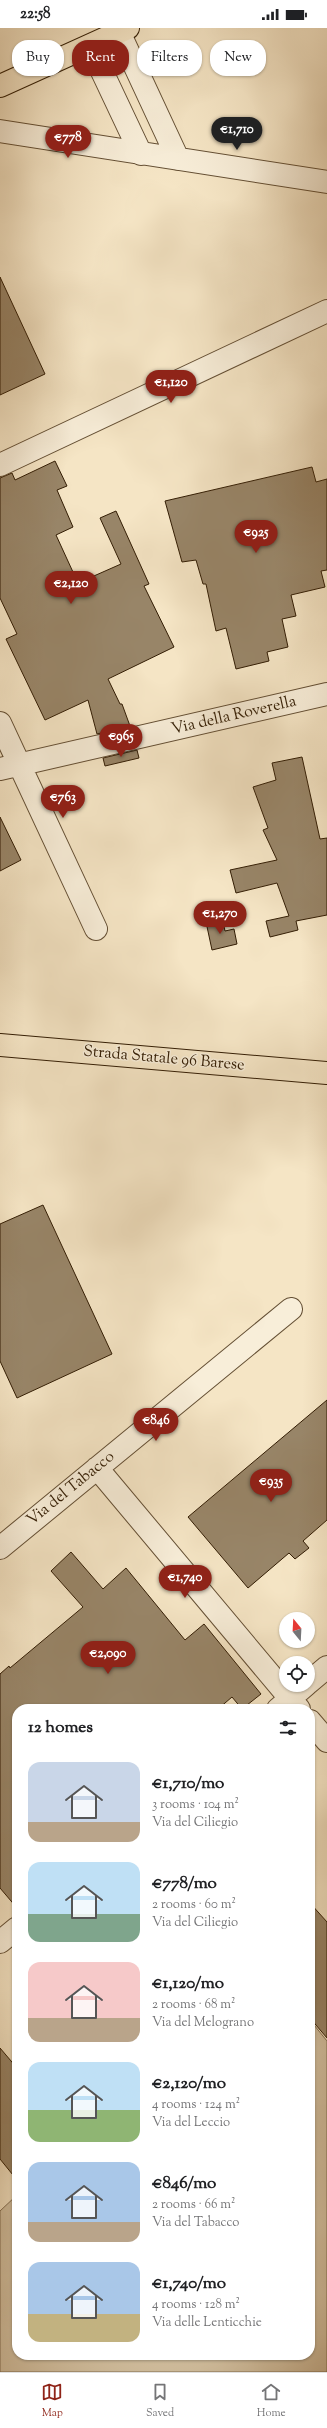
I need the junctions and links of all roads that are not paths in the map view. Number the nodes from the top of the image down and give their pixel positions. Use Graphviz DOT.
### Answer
graph roads {
  1 [pos="124,30"];
  2 [pos="103,40"];
  3 [pos="72,54"];
  4 [pos="104,76"];
  5 [pos="0,86"];
  6 [pos="0,131"];
  7 [pos="141,154"];
  8 [pos="178,160"];
  9 [pos="327,182"];
  10 [pos="327,311"];
  11 [pos="0,465"];
  12 [pos="327,694"];
  13 [pos="0,723"];
  14 [pos="10,767"];
  15 [pos="96,929"];
  16 [pos="0,1045"];
  17 [pos="327,1073"];
  18 [pos="290,1310"];
  19 [pos="97,1468"];
  20 [pos="0,1548"];
  21 [pos="327,1667"];
  22 [pos="296,1697"];
  23 [pos="315,1727"];
  24 [pos="327,1741"];
  25 [pos="12,1932"];
  26 [pos="0,1942"];
  1 -- 2 [label="main road"];
  1 -- 8 [label="street"];
  3 -- 5 [label="main road"];
  4 -- 7 [label="street"];
  6 -- 7 [label="street"];
  7 -- 8 [label="street"];
  8 -- 9 [label="street"];
  10 -- 11 [label="street"];
  12 -- 14 [label="street, Via della Roverella"];
  13 -- 14 [label="street"];
  14 -- 15 [label="street"];
  16 -- 17 [label="main road, Strada Statale 96 Barese"];
  18 -- 19 [label="street, Via del Tabacco"];
  19 -- 20 [label="street, Via del Tabacco"];
  19 -- 22 [label="street"];
  21 -- 22 [label="street"];
  23 -- 24 [label="street"];
  25 -- 26 [label="street"];
}
